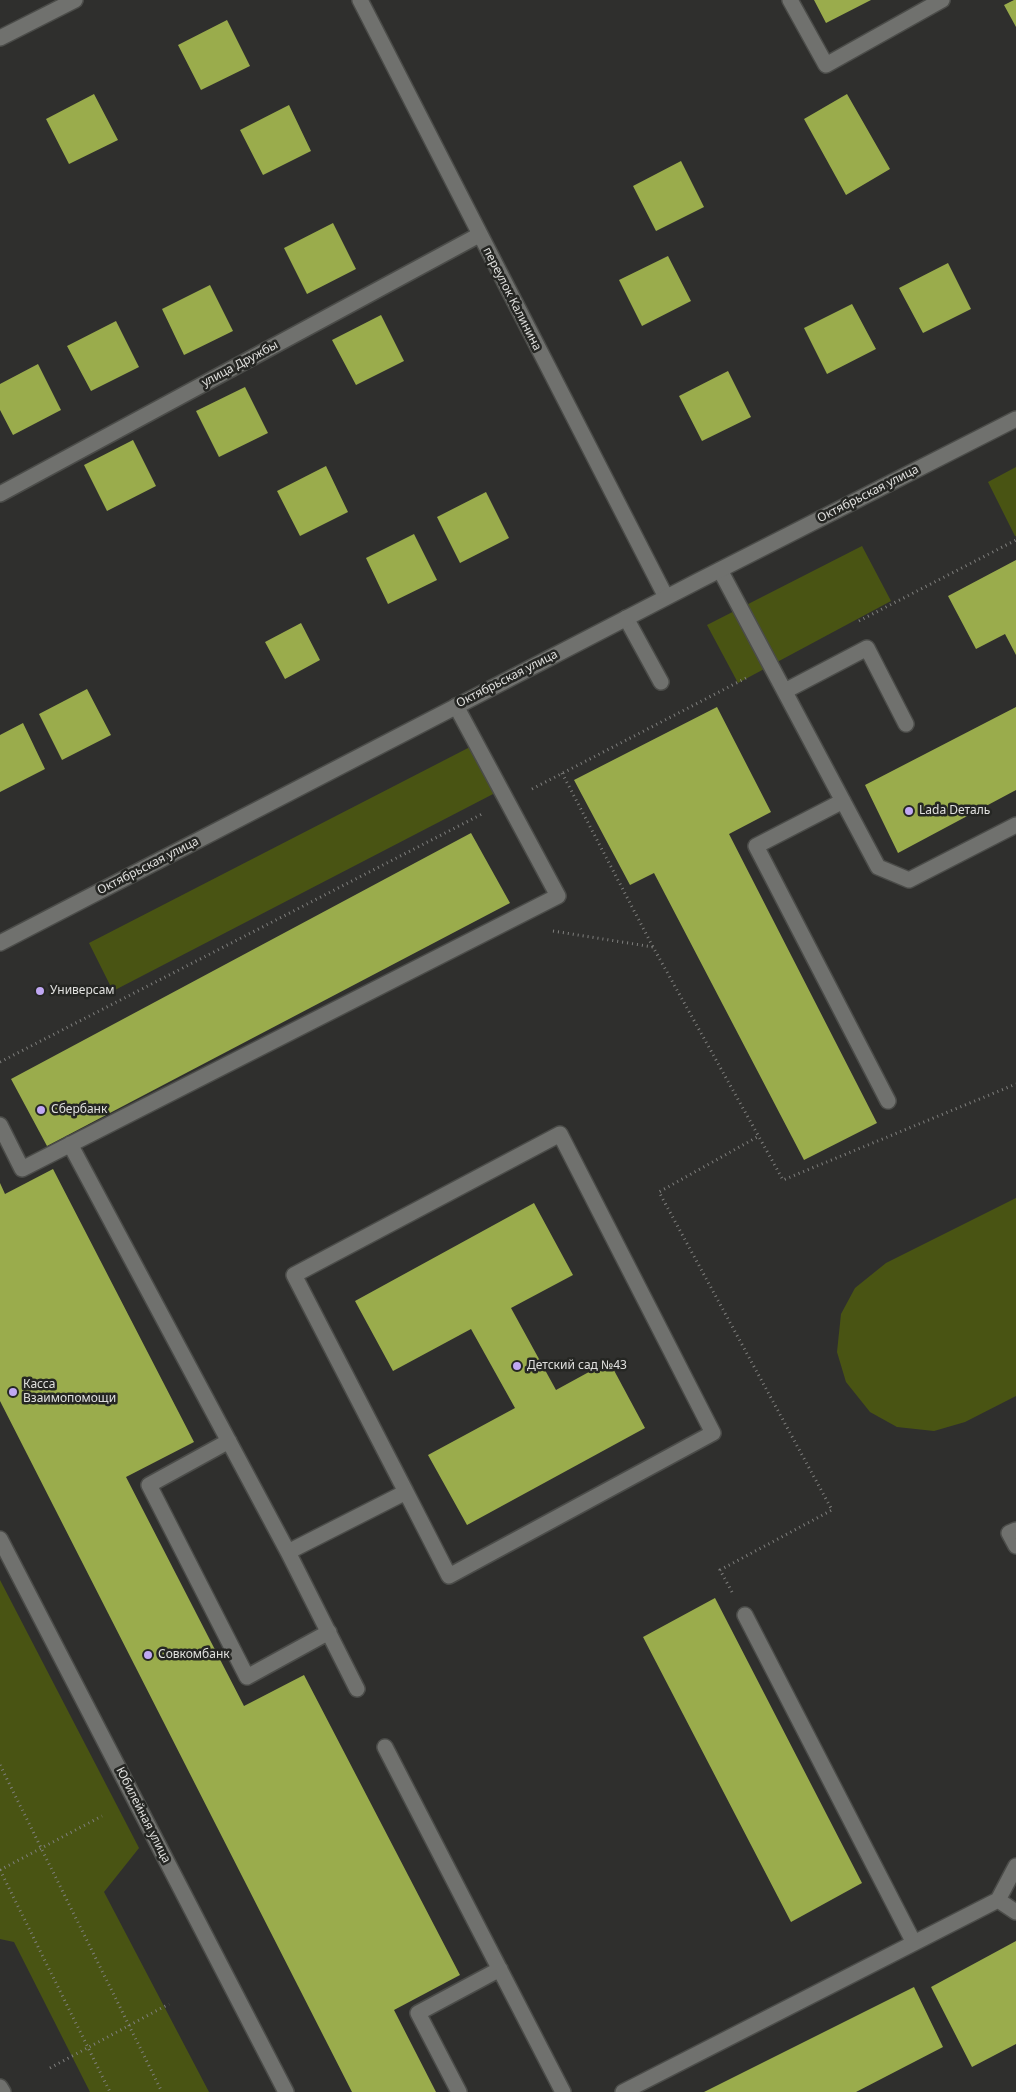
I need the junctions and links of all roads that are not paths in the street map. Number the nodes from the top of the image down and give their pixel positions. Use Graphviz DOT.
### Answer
graph roads {
  1 [pos="74,0"];
  2 [pos="360,0"];
  3 [pos="790,0"];
  4 [pos="942,0"];
  5 [pos="0,38"];
  6 [pos="479,235"];
  7 [pos="1016,419"];
  8 [pos="0,494"];
  9 [pos="720,570"];
  10 [pos="666,597"];
  11 [pos="626,618"];
  12 [pos="661,682"];
  13 [pos="785,691"];
  14 [pos="456,706"];
  15 [pos="906,724"];
  16 [pos="843,801"];
  17 [pos="1016,825"];
  18 [pos="0,942"];
  19 [pos="888,1101"];
  20 [pos="0,1125"];
  21 [pos="70,1144"];
  22 [pos="229,1441"];
  23 [pos="406,1492"];
  24 [pos="1016,1530"];
  25 [pos="0,1539"];
  26 [pos="1016,1546"];
  27 [pos="288,1552"];
  28 [pos="745,1614"];
  29 [pos="329,1632"];
  30 [pos="357,1689"];
  31 [pos="385,1747"];
  32 [pos="1016,1866"];
  33 [pos="998,1900"];
  34 [pos="1016,1912"];
  35 [pos="914,1943"];
  36 [pos="500,1969"];
  37 [pos="0,2087"];
  38 [pos="3,2092"];
  39 [pos="286,2092"];
  40 [pos="459,2092"];
  41 [pos="563,2092"];
  42 [pos="623,2092"];
  1 -- 5 [label="street"];
  2 -- 6 [label="street, переулок Калинина"];
  3 -- 4 [label="street"];
  6 -- 8 [label="street, улица Дружбы"];
  6 -- 10 [label="street, переулок Калинина"];
  7 -- 9 [label="street, Октябрьская улица"];
  9 -- 10 [label="street, Октябрьская улица"];
  9 -- 13 [label="street"];
  10 -- 11 [label="street, Октябрьская улица"];
  11 -- 12 [label="street"];
  11 -- 14 [label="street, Октябрьская улица"];
  13 -- 15 [label="street"];
  13 -- 16 [label="street"];
  14 -- 18 [label="street, Октябрьская улица"];
  14 -- 21 [label="street"];
  16 -- 17 [label="street"];
  16 -- 19 [label="street"];
  20 -- 21 [label="street"];
  21 -- 22 [label="street"];
  22 -- 27 [label="street"];
  22 -- 29 [label="street"];
  23 -- 23 [label="street"];
  23 -- 27 [label="street"];
  24 -- 26 [label="street"];
  25 -- 39 [label="street, Юбилейная улица"];
  27 -- 29 [label="street"];
  28 -- 35 [label="street"];
  29 -- 30 [label="street"];
  31 -- 36 [label="street"];
  32 -- 33 [label="street"];
  33 -- 34 [label="street"];
  33 -- 35 [label="street"];
  35 -- 42 [label="street"];
  36 -- 40 [label="street"];
  36 -- 41 [label="street"];
  37 -- 38 [label="street"];
}
